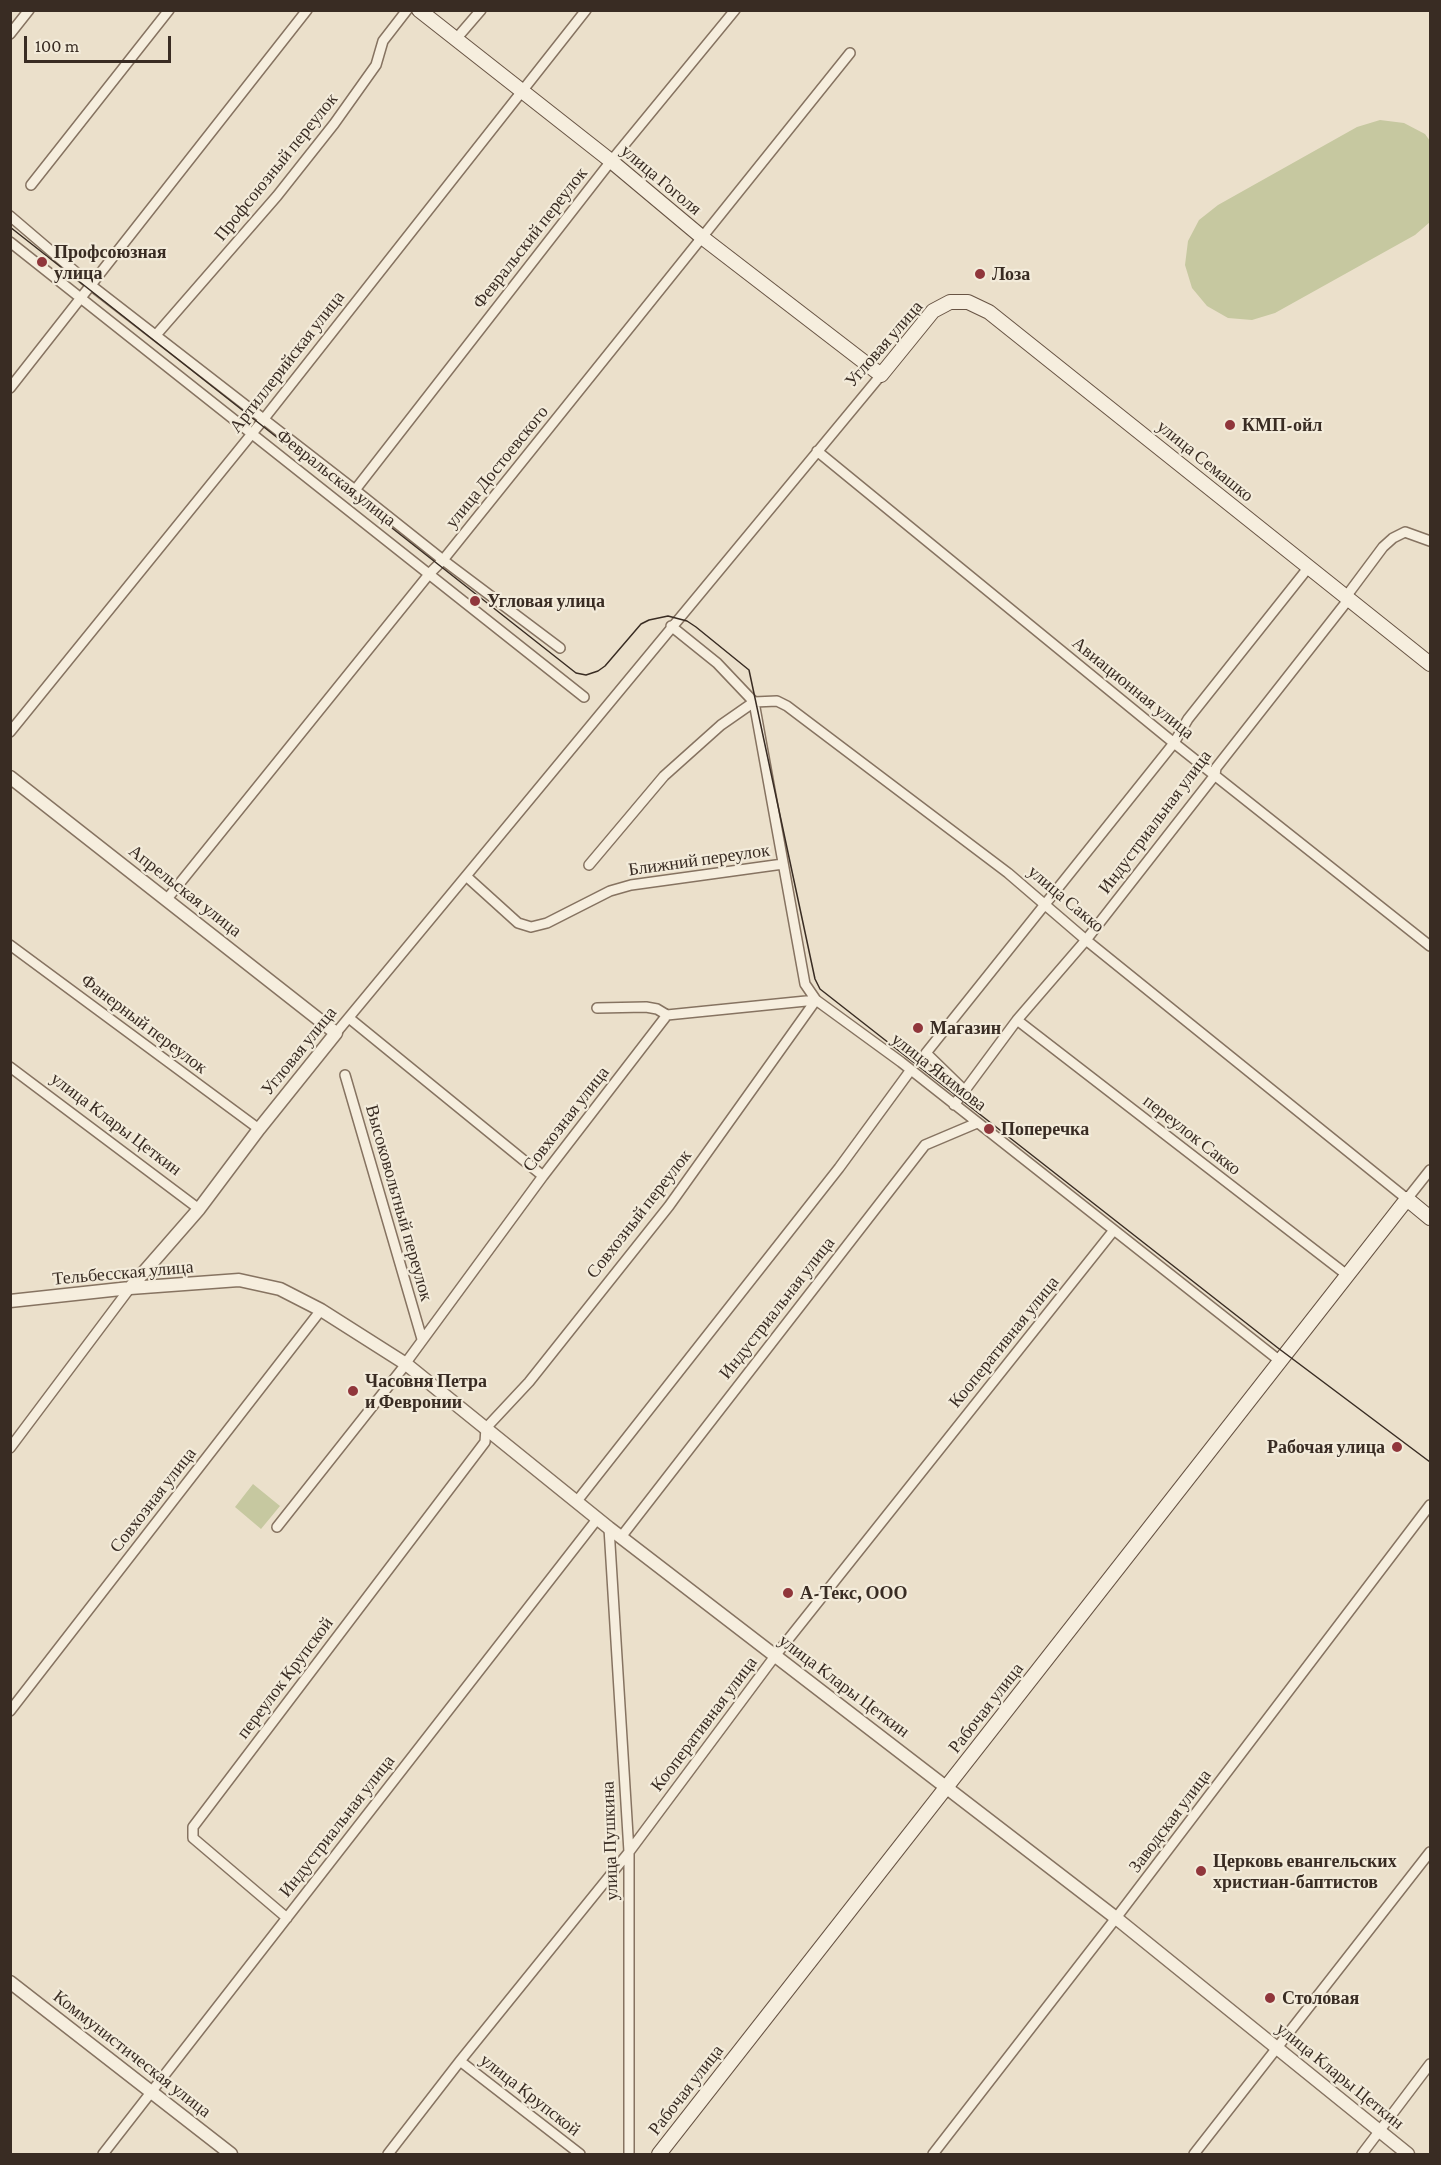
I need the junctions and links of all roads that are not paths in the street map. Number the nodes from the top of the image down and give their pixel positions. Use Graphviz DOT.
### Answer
graph roads {
  1 [pos="29,10"];
  2 [pos="169,10"];
  3 [pos="307,10"];
  4 [pos="407,10"];
  5 [pos="420,10"];
  6 [pos="481,10"];
  7 [pos="586,10"];
  8 [pos="735,10"];
  9 [pos="10,34"];
  10 [pos="456,39"];
  11 [pos="850,53"];
  12 [pos="521,90"];
  13 [pos="611,162"];
  14 [pos="31,185"];
  15 [pos="10,216"];
  16 [pos="703,238"];
  17 [pos="10,242"];
  18 [pos="92,286"];
  19 [pos="82,298"];
  20 [pos="950,302"];
  21 [pos="156,335"];
  22 [pos="881,375"];
  23 [pos="10,388"];
  24 [pos="263,420"];
  25 [pos="252,433"];
  26 [pos="817,451"];
  27 [pos="355,490"];
  28 [pos="1431,541"];
  29 [pos="443,560"];
  30 [pos="1308,568"];
  31 [pos="430,573"];
  32 [pos="1347,599"];
  33 [pos="671,626"];
  34 [pos="560,648"];
  35 [pos="1431,664"];
  36 [pos="584,697"];
  37 [pos="754,702"];
  38 [pos="10,732"];
  39 [pos="1174,743"];
  40 [pos="1215,775"];
  41 [pos="10,777"];
  42 [pos="783,864"];
  43 [pos="589,865"];
  44 [pos="466,876"];
  45 [pos="166,899"];
  46 [pos="1045,905"];
  47 [pos="1086,940"];
  48 [pos="10,945"];
  49 [pos="1431,946"];
  50 [pos="816,1000"];
  51 [pos="597,1008"];
  52 [pos="667,1015"];
  53 [pos="349,1018"];
  54 [pos="1017,1020"];
  55 [pos="336,1033"];
  56 [pos="10,1067"];
  57 [pos="910,1071"];
  58 [pos="345,1075"];
  59 [pos="965,1091"];
  60 [pos="954,1105"];
  61 [pos="977,1123"];
  62 [pos="259,1129"];
  63 [pos="1431,1170"];
  64 [pos="543,1176"];
  65 [pos="1407,1199"];
  66 [pos="199,1209"];
  67 [pos="1431,1218"];
  68 [pos="1114,1230"];
  69 [pos="1347,1275"];
  70 [pos="239,1280"];
  71 [pos="130,1288"];
  72 [pos="10,1302"];
  73 [pos="321,1310"];
  74 [pos="422,1339"];
  75 [pos="1280,1361"];
  76 [pos="405,1364"];
  77 [pos="486,1428"];
  78 [pos="10,1448"];
  79 [pos="577,1501"];
  80 [pos="1431,1505"];
  81 [pos="598,1518"];
  82 [pos="277,1527"];
  83 [pos="609,1528"];
  84 [pos="621,1536"];
  85 [pos="775,1656"];
  86 [pos="10,1711"];
  87 [pos="947,1787"];
  88 [pos="628,1852"];
  89 [pos="1431,1852"];
  90 [pos="286,1918"];
  91 [pos="1116,1918"];
  92 [pos="10,1982"];
  93 [pos="1278,2048"];
  94 [pos="460,2061"];
  95 [pos="1431,2064"];
  96 [pos="151,2092"];
  97 [pos="1380,2131"];
  98 [pos="103,2154"];
  99 [pos="231,2154"];
  100 [pos="388,2154"];
  101 [pos="580,2154"];
  102 [pos="629,2154"];
  103 [pos="659,2154"];
  104 [pos="933,2154"];
  105 [pos="1194,2154"];
  106 [pos="1362,2154"];
  107 [pos="1408,2154"];
  1 -- 9 [label="street"];
  2 -- 14 [label="street"];
  3 -- 18 [label="street"];
  4 -- 21 [label="street, Профсоюзный переулок"];
  5 -- 10 [label="main road, улица Гоголя"];
  6 -- 10 [label="street"];
  7 -- 12 [label="street, Артиллерийская улица"];
  8 -- 13 [label="street, Февральский переулок"];
  10 -- 12 [label="main road, улица Гоголя"];
  11 -- 16 [label="street, улица Достоевского"];
  12 -- 13 [label="main road, улица Гоголя"];
  12 -- 24 [label="street, Артиллерийская улица"];
  13 -- 16 [label="main road, улица Гоголя"];
  13 -- 27 [label="street, Февральский переулок"];
  15 -- 18 [label="street"];
  16 -- 22 [label="main road, улица Гоголя"];
  16 -- 29 [label="street, улица Достоевского"];
  17 -- 19 [label="street, Февральская улица"];
  18 -- 19 [label="street"];
  18 -- 21 [label="street"];
  19 -- 23 [label="street"];
  19 -- 25 [label="street, Февральская улица"];
  20 -- 22 [label="main road, Угловая улица"];
  20 -- 30 [label="main road, улица Семашко"];
  21 -- 24 [label="street"];
  22 -- 26 [label="street, Угловая улица"];
  24 -- 25 [label="street, Артиллерийская улица"];
  24 -- 27 [label="street"];
  25 -- 31 [label="street, Февральская улица"];
  25 -- 38 [label="street, Артиллерийская улица"];
  26 -- 33 [label="street, Угловая улица"];
  26 -- 39 [label="street, Авиационная улица"];
  27 -- 29 [label="street"];
  28 -- 32 [label="street, Индустриальная улица"];
  29 -- 31 [label="street, улица Достоевского"];
  29 -- 34 [label="street"];
  30 -- 32 [label="main road, улица Семашко"];
  30 -- 39 [label="street, Индустриальная улица"];
  31 -- 36 [label="street, Февральская улица"];
  31 -- 45 [label="street, улица Достоевского"];
  32 -- 35 [label="main road, улица Семашко"];
  32 -- 40 [label="street, Индустриальная улица"];
  33 -- 37 [label="street"];
  33 -- 44 [label="street, Угловая улица"];
  37 -- 42 [label="street, улица Якимова"];
  37 -- 43 [label="street, Ближний переулок"];
  37 -- 46 [label="street, улица Сакко"];
  39 -- 40 [label="street, Авиационная улица"];
  39 -- 46 [label="street, Индустриальная улица"];
  40 -- 47 [label="street, Индустриальная улица"];
  40 -- 49 [label="street, Авиационная улица"];
  41 -- 45 [label="street, Апрельская улица"];
  42 -- 44 [label="street, Ближний переулок"];
  42 -- 50 [label="street, улица Якимова"];
  44 -- 53 [label="street, Угловая улица"];
  45 -- 55 [label="street, Апрельская улица"];
  46 -- 47 [label="street, улица Сакко"];
  46 -- 59 [label="street, Индустриальная улица"];
  47 -- 54 [label="street, Индустриальная улица"];
  47 -- 65 [label="street, улица Сакко"];
  48 -- 62 [label="street, Фанерный переулок"];
  50 -- 52 [label="street"];
  50 -- 57 [label="street, улица Якимова"];
  50 -- 77 [label="street, Совхозный переулок"];
  51 -- 52 [label="street"];
  52 -- 64 [label="street, Совхозная улица"];
  53 -- 55 [label="street, Угловая улица"];
  53 -- 64 [label="street"];
  54 -- 59 [label="street, Индустриальная улица"];
  54 -- 69 [label="street, переулок Сакко"];
  55 -- 62 [label="street, Угловая улица"];
  56 -- 66 [label="street, улица Клары Цеткин"];
  57 -- 60 [label="street, улица Якимова"];
  57 -- 79 [label="street, Индустриальная улица"];
  58 -- 74 [label="street, Высоковольтный переулок"];
  59 -- 60 [label="street, Индустриальная улица"];
  60 -- 61 [label="street, улица Якимова"];
  61 -- 68 [label="street, улица Якимова"];
  61 -- 84 [label="street, Индустриальная улица"];
  62 -- 66 [label="street, Угловая улица"];
  63 -- 65 [label="street, Рабочая улица"];
  64 -- 74 [label="street, Совхозная улица"];
  65 -- 67 [label="main road, улица Сакко"];
  65 -- 69 [label="main road, Рабочая улица"];
  66 -- 71 [label="street, Угловая улица"];
  68 -- 75 [label="street, улица Якимова"];
  68 -- 85 [label="street, Кооперативная улица"];
  69 -- 75 [label="main road, Рабочая улица"];
  70 -- 71 [label="street, Тельбесская улица"];
  70 -- 73 [label="street, улица Клары Цеткин"];
  71 -- 72 [label="street, Тельбесская улица"];
  71 -- 78 [label="street, Угловая улица"];
  73 -- 76 [label="street, улица Клары Цеткин"];
  73 -- 86 [label="street, Совхозная улица"];
  74 -- 76 [label="street, Совхозная улица"];
  75 -- 87 [label="main road, Рабочая улица"];
  76 -- 77 [label="street, улица Клары Цеткин"];
  76 -- 82 [label="street, Совхозная улица"];
  77 -- 79 [label="street, улица Клары Цеткин"];
  77 -- 90 [label="street, переулок Крупской"];
  79 -- 81 [label="street, улица Клары Цеткин"];
  80 -- 91 [label="street, Заводская улица"];
  81 -- 83 [label="street, улица Клары Цеткин"];
  81 -- 90 [label="street, Индустриальная улица"];
  83 -- 84 [label="street, улица Клары Цеткин"];
  83 -- 88 [label="street, улица Пушкина"];
  84 -- 85 [label="street, улица Клары Цеткин"];
  85 -- 87 [label="street, улица Клары Цеткин"];
  85 -- 88 [label="street, Кооперативная улица"];
  87 -- 91 [label="street, улица Клары Цеткин"];
  87 -- 103 [label="main road, Рабочая улица"];
  88 -- 94 [label="street, Кооперативная улица"];
  88 -- 102 [label="street, улица Пушкина"];
  89 -- 93 [label="street"];
  90 -- 96 [label="street, Индустриальная улица"];
  91 -- 93 [label="street, улица Клары Цеткин"];
  91 -- 104 [label="street, Заводская улица"];
  92 -- 96 [label="street, Коммунистическая улица"];
  93 -- 97 [label="street, улица Клары Цеткин"];
  93 -- 105 [label="street"];
  94 -- 100 [label="street, Кооперативная улица"];
  94 -- 101 [label="street, улица Крупской"];
  95 -- 97 [label="street"];
  96 -- 98 [label="street, Индустриальная улица"];
  96 -- 99 [label="street, Коммунистическая улица"];
  97 -- 106 [label="street"];
  97 -- 107 [label="street, улица Клары Цеткин"];
}
